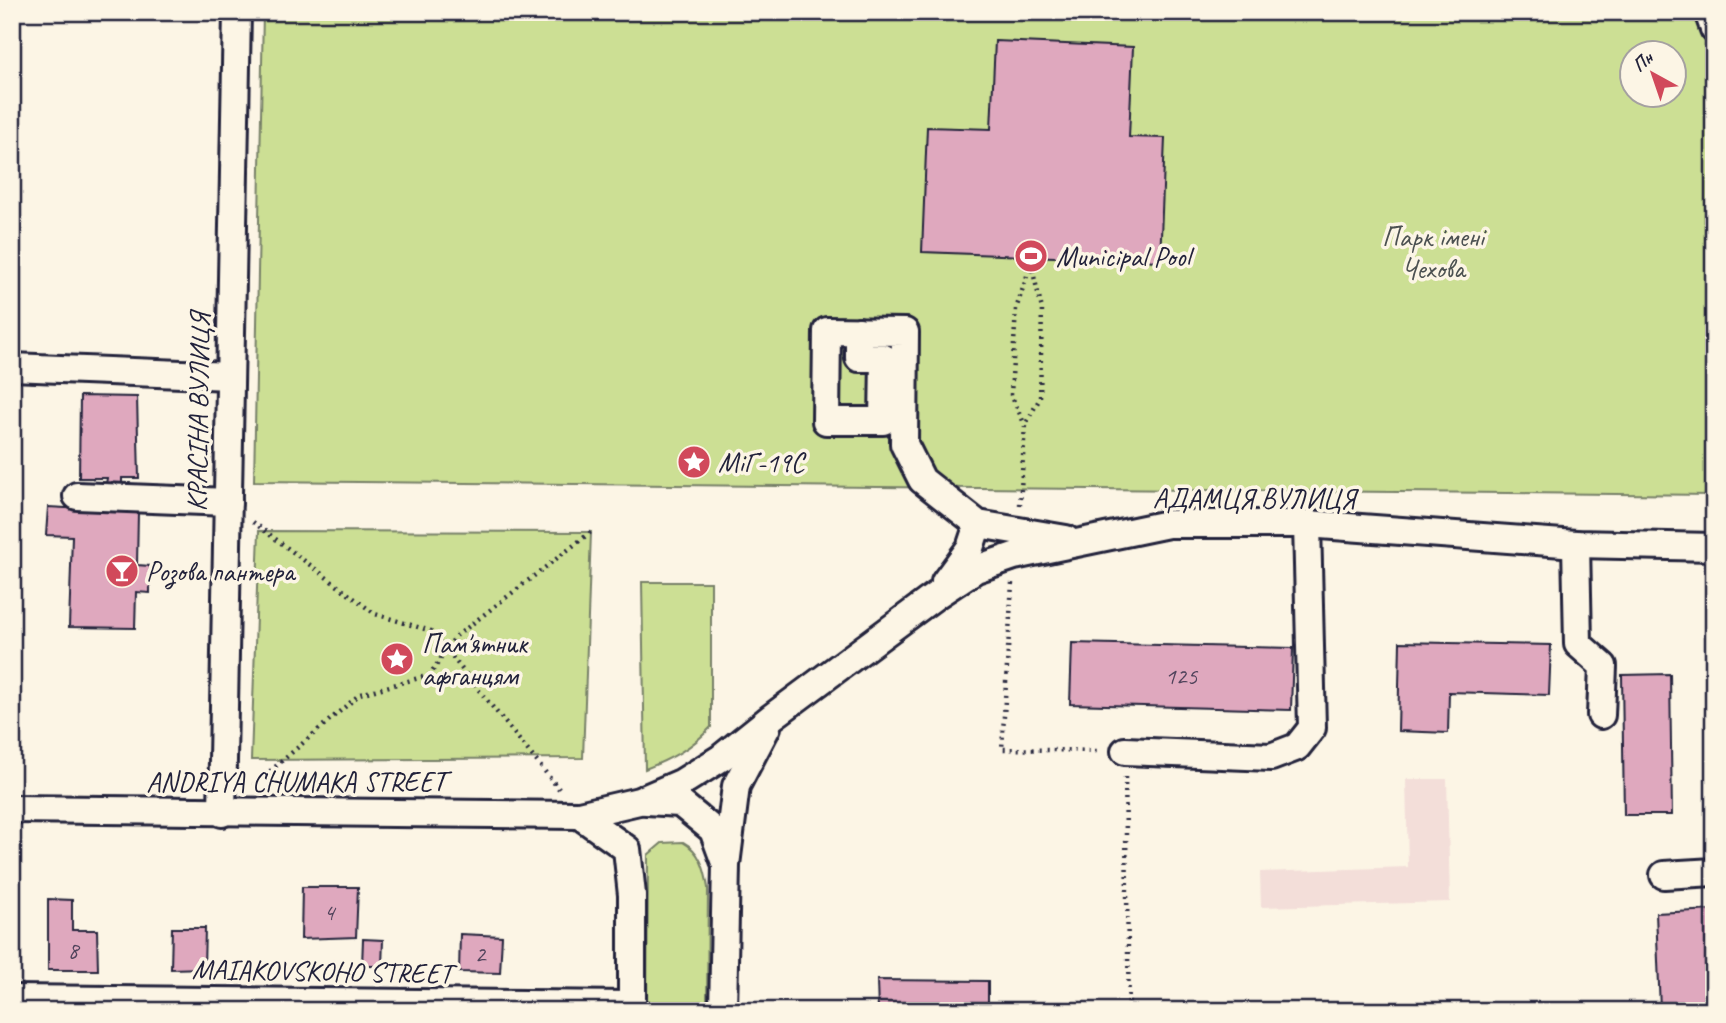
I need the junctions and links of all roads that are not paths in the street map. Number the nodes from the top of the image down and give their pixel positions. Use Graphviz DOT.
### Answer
graph roads {
  1 [pos="237,12"];
  2 [pos="1708,12"];
  3 [pos="1714,29"];
  4 [pos="859,331"];
  5 [pos="12,367"];
  6 [pos="230,376"];
  7 [pos="77,496"];
  8 [pos="228,502"];
  9 [pos="978,524"];
  10 [pos="1307,524"];
  11 [pos="1016,544"];
  12 [pos="1576,544"];
  13 [pos="1714,547"];
  14 [pos="935,596"];
  15 [pos="1601,715"];
  16 [pos="772,717"];
  17 [pos="1125,751"];
  18 [pos="639,801"];
  19 [pos="12,809"];
  20 [pos="222,813"];
  21 [pos="579,814"];
  22 [pos="726,865"];
  23 [pos="1714,872"];
  24 [pos="1664,875"];
  25 [pos="12,999"];
  26 [pos="632,1008"];
  27 [pos="723,1011"];
  1 -- 6 [label="street, КРАСІНА ВУЛИЦЯ"];
  2 -- 3 [label="street"];
  4 -- 9 [label="street"];
  5 -- 6 [label="street"];
  6 -- 8 [label="street, КРАСІНА ВУЛИЦЯ"];
  7 -- 8 [label="street"];
  8 -- 20 [label="street, КРАСІНА ВУЛИЦЯ"];
  9 -- 11 [label="street"];
  9 -- 14 [label="street"];
  10 -- 11 [label="street, АДАМЦЯ ВУЛИЦЯ"];
  10 -- 12 [label="street, АДАМЦЯ ВУЛИЦЯ"];
  10 -- 17 [label="street"];
  11 -- 14 [label="street, АДАМЦЯ ВУЛИЦЯ"];
  12 -- 13 [label="street, АДАМЦЯ ВУЛИЦЯ"];
  12 -- 15 [label="street"];
  14 -- 16 [label="street, АДАМЦЯ ВУЛИЦЯ"];
  16 -- 18 [label="street, АДАМЦЯ ВУЛИЦЯ"];
  16 -- 22 [label="street"];
  18 -- 21 [label="street, АДАМЦЯ ВУЛИЦЯ"];
  18 -- 22 [label="street"];
  19 -- 20 [label="street, ANDRIYA CHUMAKA STREET"];
  20 -- 21 [label="street, ANDRIYA CHUMAKA STREET"];
  21 -- 26 [label="street"];
  22 -- 27 [label="street"];
  23 -- 24 [label="street"];
  25 -- 26 [label="street, MAIAKOVSKOHO STREET"];
}
